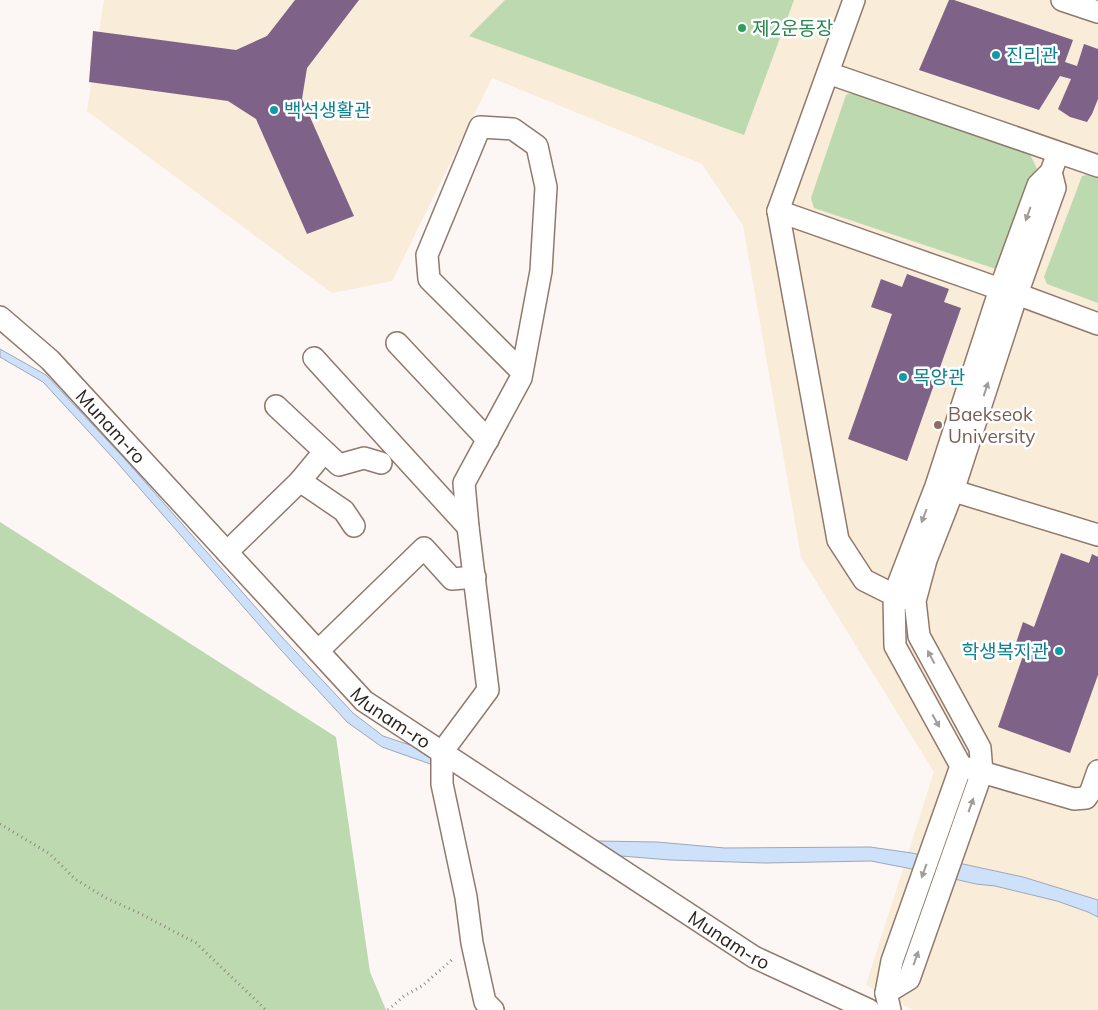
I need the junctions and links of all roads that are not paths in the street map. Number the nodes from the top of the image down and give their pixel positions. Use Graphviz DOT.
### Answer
graph roads {
  1 [pos="854,0"];
  2 [pos="1062,0"];
  3 [pos="1098,12"];
  4 [pos="828,73"];
  5 [pos="1055,162"];
  6 [pos="1098,166"];
  7 [pos="778,211"];
  8 [pos="1009,292"];
  9 [pos="0,317"];
  10 [pos="1098,324"];
  11 [pos="397,343"];
  12 [pos="314,358"];
  13 [pos="522,372"];
  14 [pos="276,406"];
  15 [pos="488,440"];
  16 [pos="324,452"];
  17 [pos="381,463"];
  18 [pos="300,481"];
  19 [pos="944,488"];
  20 [pos="354,526"];
  21 [pos="468,526"];
  22 [pos="1098,535"];
  23 [pos="227,552"];
  24 [pos="475,576"];
  25 [pos="894,596"];
  26 [pos="915,601"];
  27 [pos="318,651"];
  28 [pos="442,752"];
  29 [pos="961,766"];
  30 [pos="1098,771"];
  31 [pos="982,772"];
  32 [pos="888,1001"];
  33 [pos="492,1010"];
  34 [pos="869,1010"];
  1 -- 4 [label="street"];
  2 -- 3 [label="street"];
  4 -- 5 [label="street"];
  4 -- 7 [label="street"];
  5 -- 6 [label="street"];
  5 -- 8 [label="street"];
  7 -- 8 [label="street"];
  7 -- 25 [label="street"];
  8 -- 10 [label="street"];
  8 -- 19 [label="street"];
  9 -- 23 [label="street, Munam-ro"];
  11 -- 15 [label="street"];
  12 -- 21 [label="street"];
  13 -- 13 [label="street"];
  13 -- 15 [label="street"];
  14 -- 16 [label="street"];
  15 -- 21 [label="street"];
  16 -- 17 [label="street"];
  16 -- 18 [label="street"];
  18 -- 20 [label="street"];
  18 -- 23 [label="street"];
  19 -- 22 [label="street"];
  19 -- 25 [label="street, one-way"];
  19 -- 26 [label="street"];
  21 -- 24 [label="street"];
  23 -- 27 [label="street, Munam-ro"];
  24 -- 27 [label="street"];
  24 -- 28 [label="street"];
  25 -- 26 [label="street"];
  25 -- 29 [label="street, one-way"];
  31 -- 26 [label="street, one-way"];
  27 -- 28 [label="street, Munam-ro"];
  28 -- 33 [label="street"];
  28 -- 34 [label="street, Munam-ro"];
  29 -- 31 [label="street"];
  29 -- 32 [label="street, one-way"];
  30 -- 31 [label="street"];
  32 -- 31 [label="street, one-way"];
}
